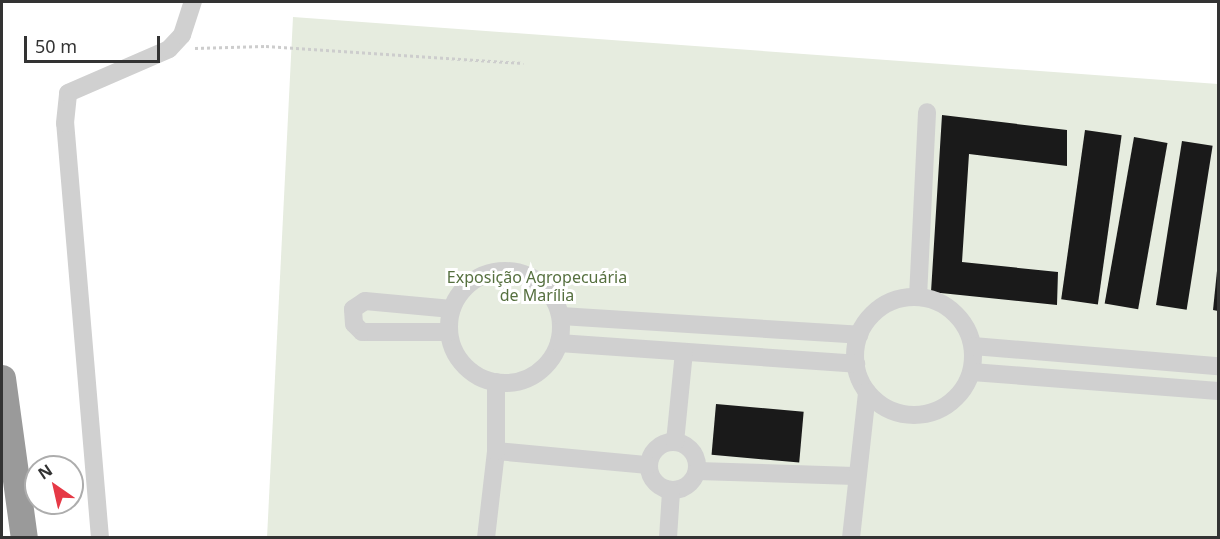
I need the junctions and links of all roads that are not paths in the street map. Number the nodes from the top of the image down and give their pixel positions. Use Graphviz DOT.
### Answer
graph roads {
  1 [pos="193,2"];
  2 [pos="927,112"];
  3 [pos="918,297"];
  4 [pos="452,309"];
  5 [pos="561,316"];
  6 [pos="449,332"];
  7 [pos="859,335"];
  8 [pos="560,343"];
  9 [pos="973,346"];
  10 [pos="684,352"];
  11 [pos="855,364"];
  12 [pos="1218,366"];
  13 [pos="972,372"];
  14 [pos="2,378"];
  15 [pos="496,382"];
  16 [pos="1218,391"];
  17 [pos="867,392"];
  18 [pos="675,442"];
  19 [pos="496,452"];
  20 [pos="648,465"];
  21 [pos="697,471"];
  22 [pos="855,476"];
  23 [pos="671,491"];
  24 [pos="24,537"];
  25 [pos="100,537"];
  26 [pos="486,537"];
  27 [pos="668,537"];
  28 [pos="851,537"];
  1 -- 25 [label="lane"];
  2 -- 3 [label="lane"];
  3 -- 7 [label="lane"];
  3 -- 9 [label="lane"];
  4 -- 5 [label="lane"];
  4 -- 6 [label="lane"];
  4 -- 6 [label="lane"];
  5 -- 7 [label="lane"];
  5 -- 8 [label="lane"];
  6 -- 15 [label="lane"];
  7 -- 11 [label="lane"];
  8 -- 10 [label="lane"];
  8 -- 15 [label="lane"];
  9 -- 12 [label="lane"];
  9 -- 13 [label="lane"];
  10 -- 11 [label="lane"];
  10 -- 18 [label="lane"];
  11 -- 17 [label="lane"];
  13 -- 16 [label="lane"];
  13 -- 17 [label="lane"];
  14 -- 24 [label="highway"];
  15 -- 19 [label="lane"];
  17 -- 22 [label="lane"];
  18 -- 20 [label="lane"];
  18 -- 21 [label="lane"];
  19 -- 20 [label="lane"];
  19 -- 26 [label="lane"];
  20 -- 23 [label="lane"];
  21 -- 22 [label="lane"];
  21 -- 23 [label="lane"];
  22 -- 28 [label="lane"];
  23 -- 27 [label="lane"];
}
